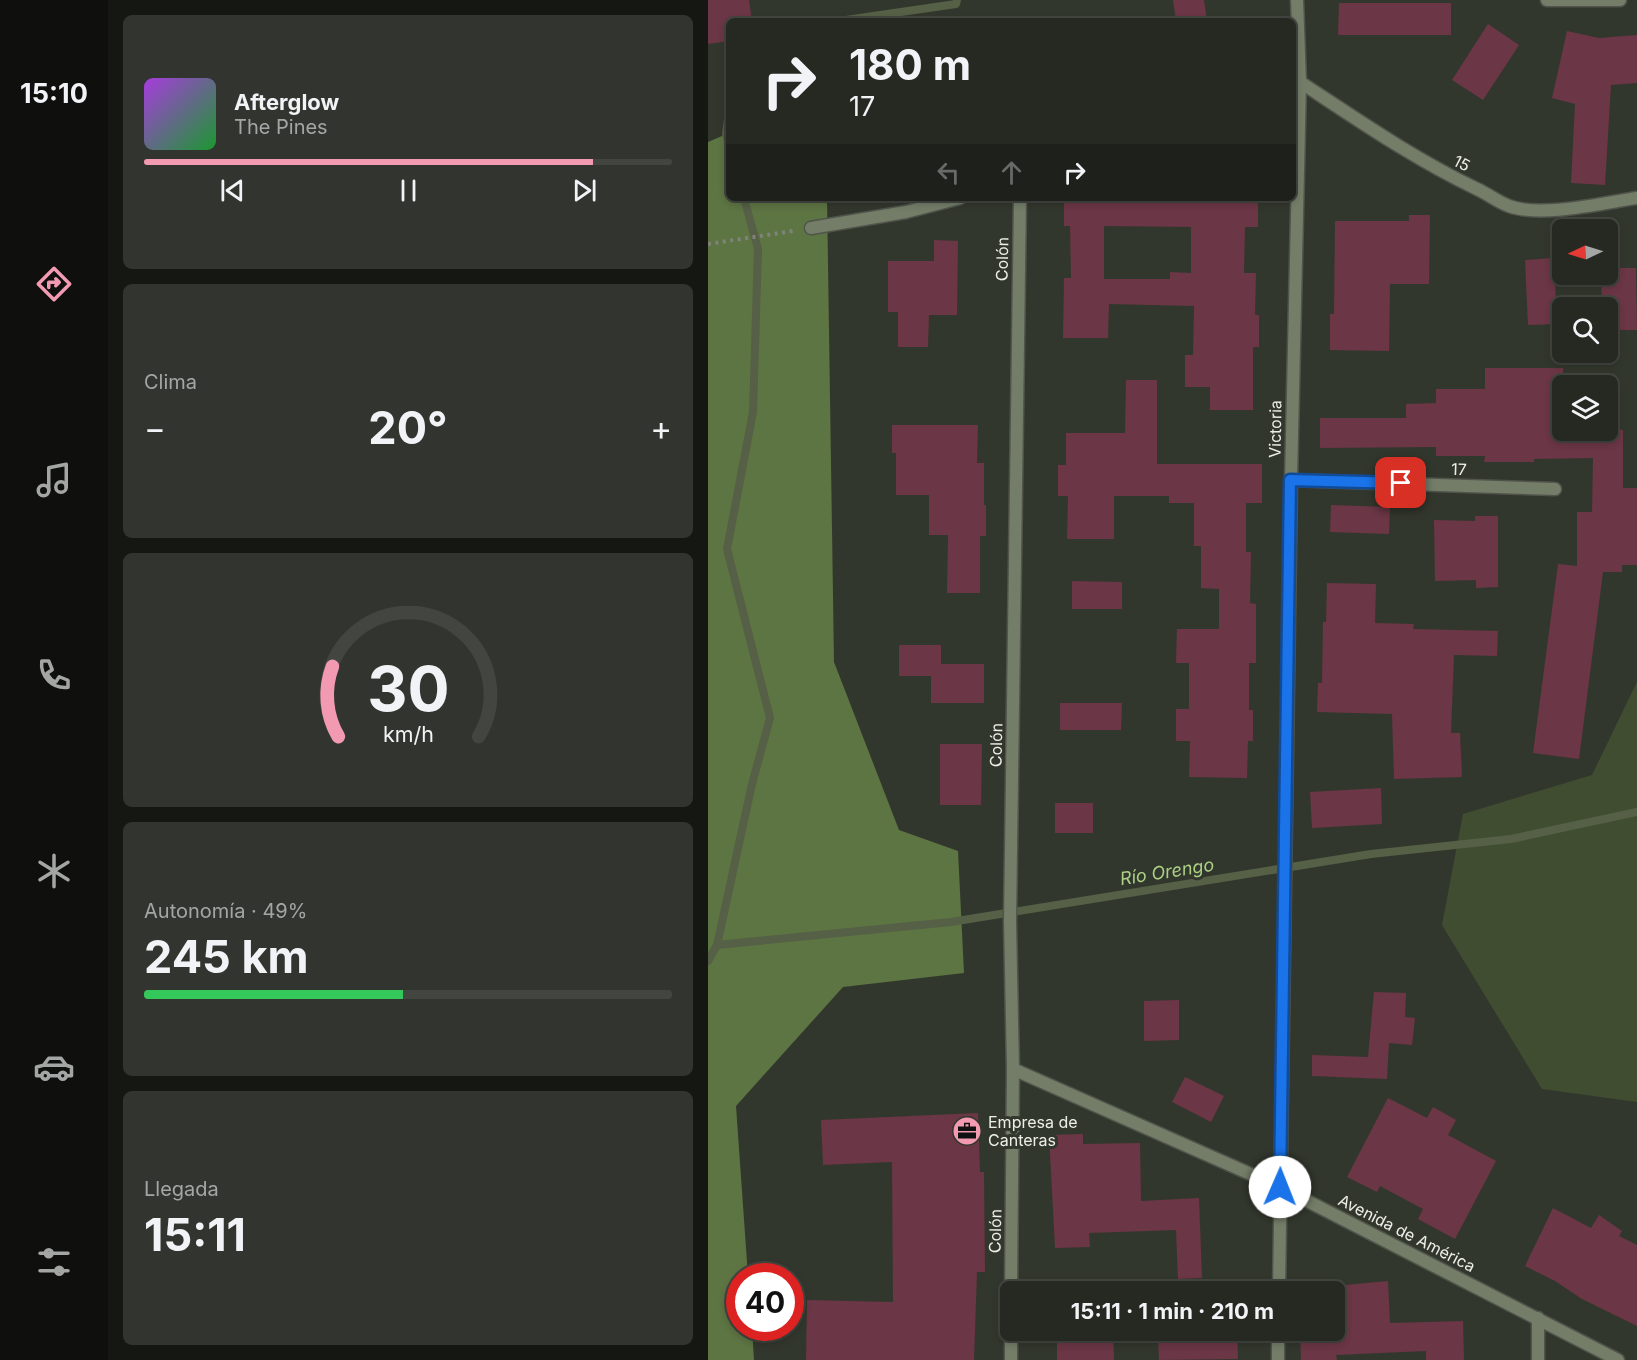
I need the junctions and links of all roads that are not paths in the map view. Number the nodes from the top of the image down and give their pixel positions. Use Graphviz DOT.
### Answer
graph roads {
  1 [pos="1297,0"];
  2 [pos="1547,0"];
  3 [pos="1620,0"];
  4 [pos="1297,83"];
  5 [pos="1296,140"];
  6 [pos="1637,198"];
  7 [pos="948,201"];
  8 [pos="1020,201"];
  9 [pos="1295,201"];
  10 [pos="811,228"];
  11 [pos="1290,480"];
  12 [pos="1555,489"];
  13 [pos="1013,1069"];
  14 [pos="1280,1187"];
  15 [pos="1011,1281"];
  16 [pos="1279,1281"];
  17 [pos="1538,1318"];
  18 [pos="1011,1341"];
  19 [pos="1278,1341"];
  20 [pos="1011,1360"];
  21 [pos="1278,1360"];
  22 [pos="1538,1360"];
  23 [pos="1618,1360"];
  1 -- 4 [label="street, Victoria"];
  2 -- 3 [label="street"];
  4 -- 5 [label="street, Victoria"];
  4 -- 6 [label="street, 15"];
  7 -- 10 [label="street"];
  8 -- 13 [label="street, Colón"];
  9 -- 11 [label="street, Victoria"];
  11 -- 12 [label="street, 17"];
  11 -- 14 [label="street, Victoria"];
  13 -- 14 [label="street, Avenida de América"];
  13 -- 15 [label="street, Colón"];
  14 -- 16 [label="street, Victoria"];
  14 -- 17 [label="street, Avenida de América"];
  17 -- 22 [label="street"];
  17 -- 23 [label="street, Avenida de América"];
  18 -- 20 [label="street"];
  19 -- 21 [label="street"];
}
